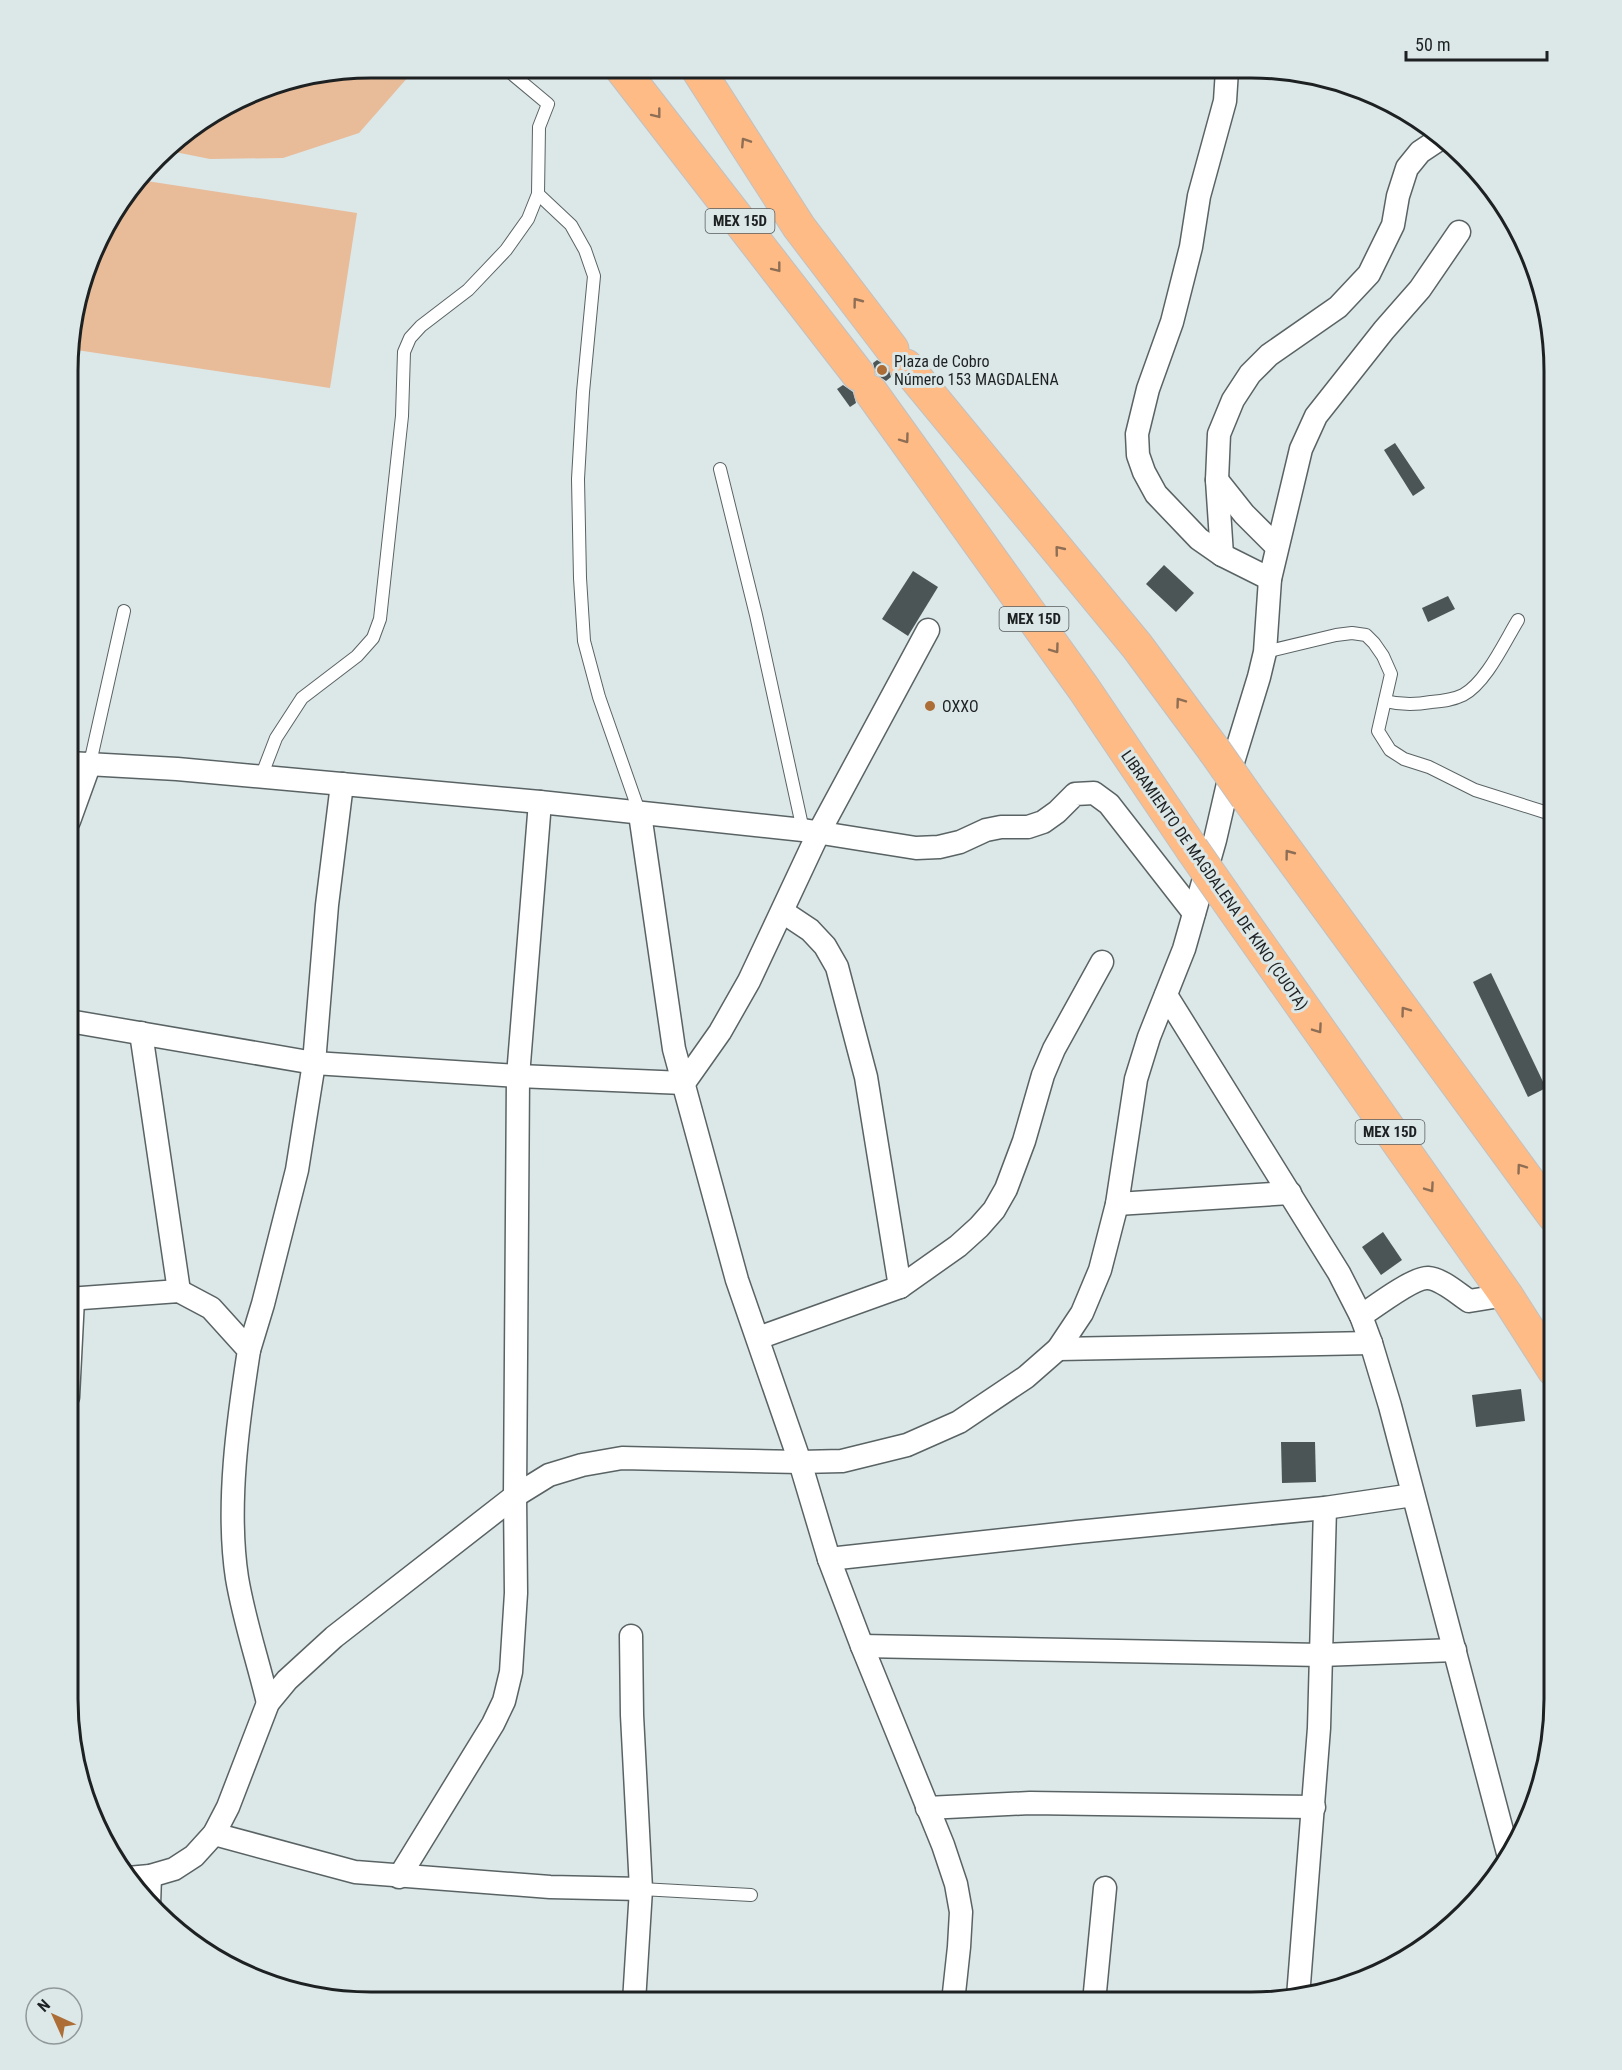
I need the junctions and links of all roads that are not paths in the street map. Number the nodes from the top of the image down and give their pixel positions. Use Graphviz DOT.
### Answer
graph roads {
  1 [pos="517,78"];
  2 [pos="629,78"];
  3 [pos="703,78"];
  4 [pos="1227,78"];
  5 [pos="1434,143"];
  6 [pos="538,194"];
  7 [pos="1459,231"];
  8 [pos="720,470"];
  9 [pos="1218,480"];
  10 [pos="1277,547"];
  11 [pos="1222,555"];
  12 [pos="1270,579"];
  13 [pos="124,611"];
  14 [pos="1518,620"];
  15 [pos="928,630"];
  16 [pos="1265,652"];
  17 [pos="1385,702"];
  18 [pos="80,763"];
  19 [pos="261,777"];
  20 [pos="342,784"];
  21 [pos="540,802"];
  22 [pos="1544,812"];
  23 [pos="640,813"];
  24 [pos="810,832"];
  25 [pos="783,912"];
  26 [pos="1194,913"];
  27 [pos="1102,962"];
  28 [pos="1166,995"];
  29 [pos="78,1022"];
  30 [pos="141,1033"];
  31 [pos="314,1063"];
  32 [pos="519,1076"];
  33 [pos="684,1083"];
  34 [pos="1290,1193"];
  35 [pos="1544,1202"];
  36 [pos="1117,1204"];
  37 [pos="900,1287"];
  38 [pos="179,1291"];
  39 [pos="1506,1294"];
  40 [pos="78,1298"];
  41 [pos="1361,1316"];
  42 [pos="758,1338"];
  43 [pos="1371,1342"];
  44 [pos="1058,1349"];
  45 [pos="249,1350"];
  46 [pos="1544,1354"];
  47 [pos="800,1462"];
  48 [pos="1413,1495"];
  49 [pos="515,1496"];
  50 [pos="1325,1508"];
  51 [pos="829,1559"];
  52 [pos="631,1636"];
  53 [pos="862,1646"];
  54 [pos="1455,1650"];
  55 [pos="1321,1655"];
  56 [pos="268,1703"];
  57 [pos="927,1808"];
  58 [pos="1314,1808"];
  59 [pos="214,1834"];
  60 [pos="1506,1844"];
  61 [pos="139,1877"];
  62 [pos="399,1877"];
  63 [pos="641,1888"];
  64 [pos="1105,1888"];
  65 [pos="751,1895"];
  66 [pos="1299,1987"];
  67 [pos="635,1992"];
  68 [pos="954,1992"];
  69 [pos="1095,1992"];
  1 -- 6 [label="lane"];
  2 -- 39 [label="highway, LIBRAMIENTO DE MAGDALENA DE KINO (CUOTA) / MEX 15D, one-way, bridge"];
  35 -- 3 [label="highway, MEX 15D, one-way, bridge"];
  4 -- 11 [label="street"];
  5 -- 9 [label="street"];
  6 -- 19 [label="lane"];
  6 -- 23 [label="lane"];
  7 -- 10 [label="street"];
  8 -- 24 [label="lane"];
  9 -- 10 [label="street"];
  9 -- 11 [label="street"];
  10 -- 12 [label="street"];
  11 -- 12 [label="street"];
  12 -- 16 [label="street"];
  13 -- 18 [label="lane"];
  14 -- 17 [label="lane"];
  15 -- 24 [label="street"];
  16 -- 17 [label="lane"];
  16 -- 26 [label="street"];
  17 -- 22 [label="lane"];
  18 -- 19 [label="street"];
  19 -- 20 [label="street"];
  20 -- 21 [label="street"];
  20 -- 31 [label="street"];
  21 -- 23 [label="street"];
  21 -- 32 [label="street"];
  23 -- 24 [label="street"];
  23 -- 33 [label="street"];
  24 -- 25 [label="street"];
  24 -- 26 [label="street"];
  25 -- 33 [label="street"];
  25 -- 37 [label="street"];
  26 -- 28 [label="street"];
  27 -- 37 [label="street"];
  28 -- 34 [label="street"];
  28 -- 36 [label="street"];
  29 -- 30 [label="street"];
  30 -- 31 [label="street"];
  30 -- 38 [label="street"];
  31 -- 32 [label="street"];
  31 -- 45 [label="street"];
  32 -- 33 [label="street"];
  32 -- 49 [label="street"];
  33 -- 42 [label="street"];
  34 -- 36 [label="street"];
  34 -- 41 [label="street"];
  36 -- 44 [label="street"];
  37 -- 42 [label="street"];
  38 -- 40 [label="street"];
  38 -- 45 [label="street"];
  39 -- 41 [label="street"];
  39 -- 46 [label="highway, LIBRAMIENTO DE MAGDALENA DE KINO (CUOTA) / MEX 15D"];
  41 -- 43 [label="street"];
  42 -- 47 [label="street"];
  43 -- 44 [label="street"];
  43 -- 48 [label="street"];
  44 -- 47 [label="street"];
  45 -- 56 [label="street"];
  47 -- 49 [label="street"];
  47 -- 51 [label="street"];
  48 -- 50 [label="street"];
  48 -- 54 [label="street"];
  49 -- 56 [label="street"];
  49 -- 62 [label="street"];
  50 -- 51 [label="street"];
  50 -- 55 [label="street"];
  51 -- 53 [label="street"];
  52 -- 63 [label="street"];
  53 -- 55 [label="street"];
  53 -- 57 [label="street"];
  54 -- 55 [label="street"];
  54 -- 60 [label="street"];
  55 -- 58 [label="street"];
  56 -- 59 [label="street"];
  57 -- 58 [label="street"];
  57 -- 68 [label="street"];
  58 -- 66 [label="street"];
  59 -- 61 [label="street"];
  59 -- 62 [label="street"];
  62 -- 63 [label="street"];
  63 -- 65 [label="lane"];
  63 -- 67 [label="street"];
  64 -- 69 [label="street"];
}
